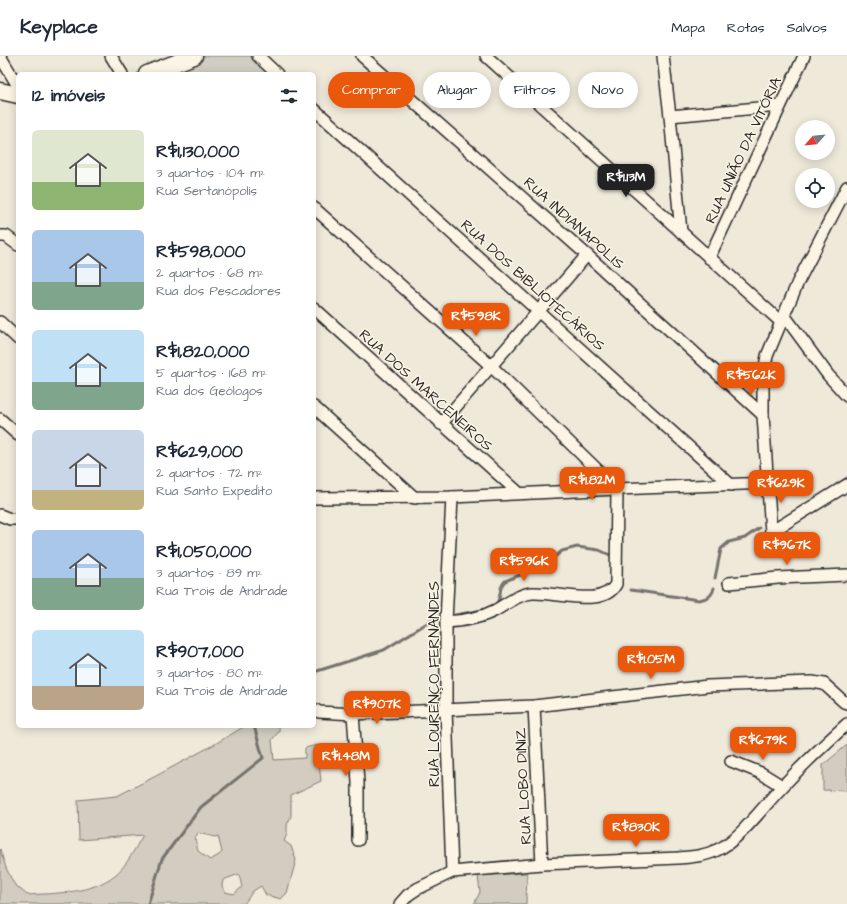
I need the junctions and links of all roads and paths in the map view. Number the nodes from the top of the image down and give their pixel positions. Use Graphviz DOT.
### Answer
graph roads {
  1 [pos="0,56"];
  2 [pos="111,56"];
  3 [pos="194,56"];
  4 [pos="258,56"];
  5 [pos="362,56"];
  6 [pos="486,56"];
  7 [pos="663,56"];
  8 [pos="804,56"];
  9 [pos="121,72"];
  10 [pos="159,72"];
  11 [pos="275,72"];
  12 [pos="16,83"];
  13 [pos="0,91"];
  14 [pos="16,95"];
  15 [pos="780,106"];
  16 [pos="316,111"];
  17 [pos="670,116"];
  18 [pos="847,187"];
  19 [pos="316,210"];
  20 [pos="680,232"];
  21 [pos="1,236"];
  22 [pos="16,243"];
  23 [pos="587,255"];
  24 [pos="709,258"];
  25 [pos="316,310"];
  26 [pos="539,310"];
  27 [pos="782,318"];
  28 [pos="0,322"];
  29 [pos="16,337"];
  30 [pos="491,366"];
  31 [pos="847,396"];
  32 [pos="316,409"];
  33 [pos="763,415"];
  34 [pos="0,419"];
  35 [pos="441,424"];
  36 [pos="16,433"];
  37 [pos="768,483"];
  38 [pos="731,485"];
  39 [pos="847,485"];
  40 [pos="617,488"];
  41 [pos="519,493"];
  42 [pos="452,497"];
  43 [pos="316,498"];
  44 [pos="415,498"];
  45 [pos="0,515"];
  46 [pos="16,519"];
  47 [pos="847,575"];
  48 [pos="729,583"];
  49 [pos="446,622"];
  50 [pos="847,703"];
  51 [pos="534,706"];
  52 [pos="316,710"];
  53 [pos="446,710"];
  54 [pos="353,714"];
  55 [pos="847,724"];
  56 [pos="732,761"];
  57 [pos="782,786"];
  58 [pos="358,840"];
  59 [pos="542,864"];
  60 [pos="452,872"];
  61 [pos="400,904"];
  1 -- 12 [label="street"];
  2 -- 9 [label="street"];
  3 -- 10 [label="street"];
  4 -- 11 [label="street"];
  5 -- 23 [label="street, RUA INDIANAPOLIS"];
  6 -- 20 [label="street"];
  7 -- 17 [label="street"];
  8 -- 15 [label="street, RUA UNIÃO DA VITÓRIA"];
  13 -- 14 [label="street"];
  15 -- 17 [label="street"];
  15 -- 24 [label="street, RUA UNIÃO DA VITÓRIA"];
  16 -- 26 [label="street, RUA DOS BIBLIOTECÁRIOS"];
  17 -- 20 [label="street"];
  18 -- 27 [label="street"];
  19 -- 30 [label="street"];
  20 -- 24 [label="street"];
  21 -- 22 [label="street"];
  23 -- 26 [label="street"];
  23 -- 33 [label="street, RUA INDIANAPOLIS"];
  24 -- 27 [label="street"];
  25 -- 35 [label="street, RUA DOS MARCENEIROS"];
  26 -- 30 [label="street"];
  26 -- 38 [label="street, RUA DOS BIBLIOTECÁRIOS"];
  27 -- 31 [label="street"];
  27 -- 33 [label="street"];
  28 -- 29 [label="street"];
  30 -- 35 [label="street"];
  30 -- 40 [label="street"];
  32 -- 44 [label="street"];
  33 -- 37 [label="street"];
  34 -- 36 [label="street"];
  35 -- 41 [label="street, RUA DOS MARCENEIROS"];
  37 -- 38 [label="street"];
  37 -- 39 [label="street"];
  38 -- 40 [label="street"];
  40 -- 41 [label="street"];
  40 -- 49 [label="street"];
  41 -- 42 [label="street"];
  42 -- 44 [label="street"];
  42 -- 49 [label="street, RUA LOURENÇO FERNANDES"];
  43 -- 44 [label="street"];
  45 -- 46 [label="street"];
  47 -- 48 [label="street"];
  49 -- 53 [label="street, RUA LOURENÇO FERNANDES"];
  50 -- 51 [label="street"];
  51 -- 53 [label="street"];
  51 -- 59 [label="street, RUA LOBO DINIZ"];
  52 -- 54 [label="street"];
  53 -- 54 [label="street"];
  53 -- 60 [label="street, RUA LOURENÇO FERNANDES"];
  54 -- 58 [label="street"];
  55 -- 57 [label="street"];
  56 -- 57 [label="street"];
  57 -- 59 [label="street"];
  59 -- 60 [label="street"];
  60 -- 61 [label="street"];
}
